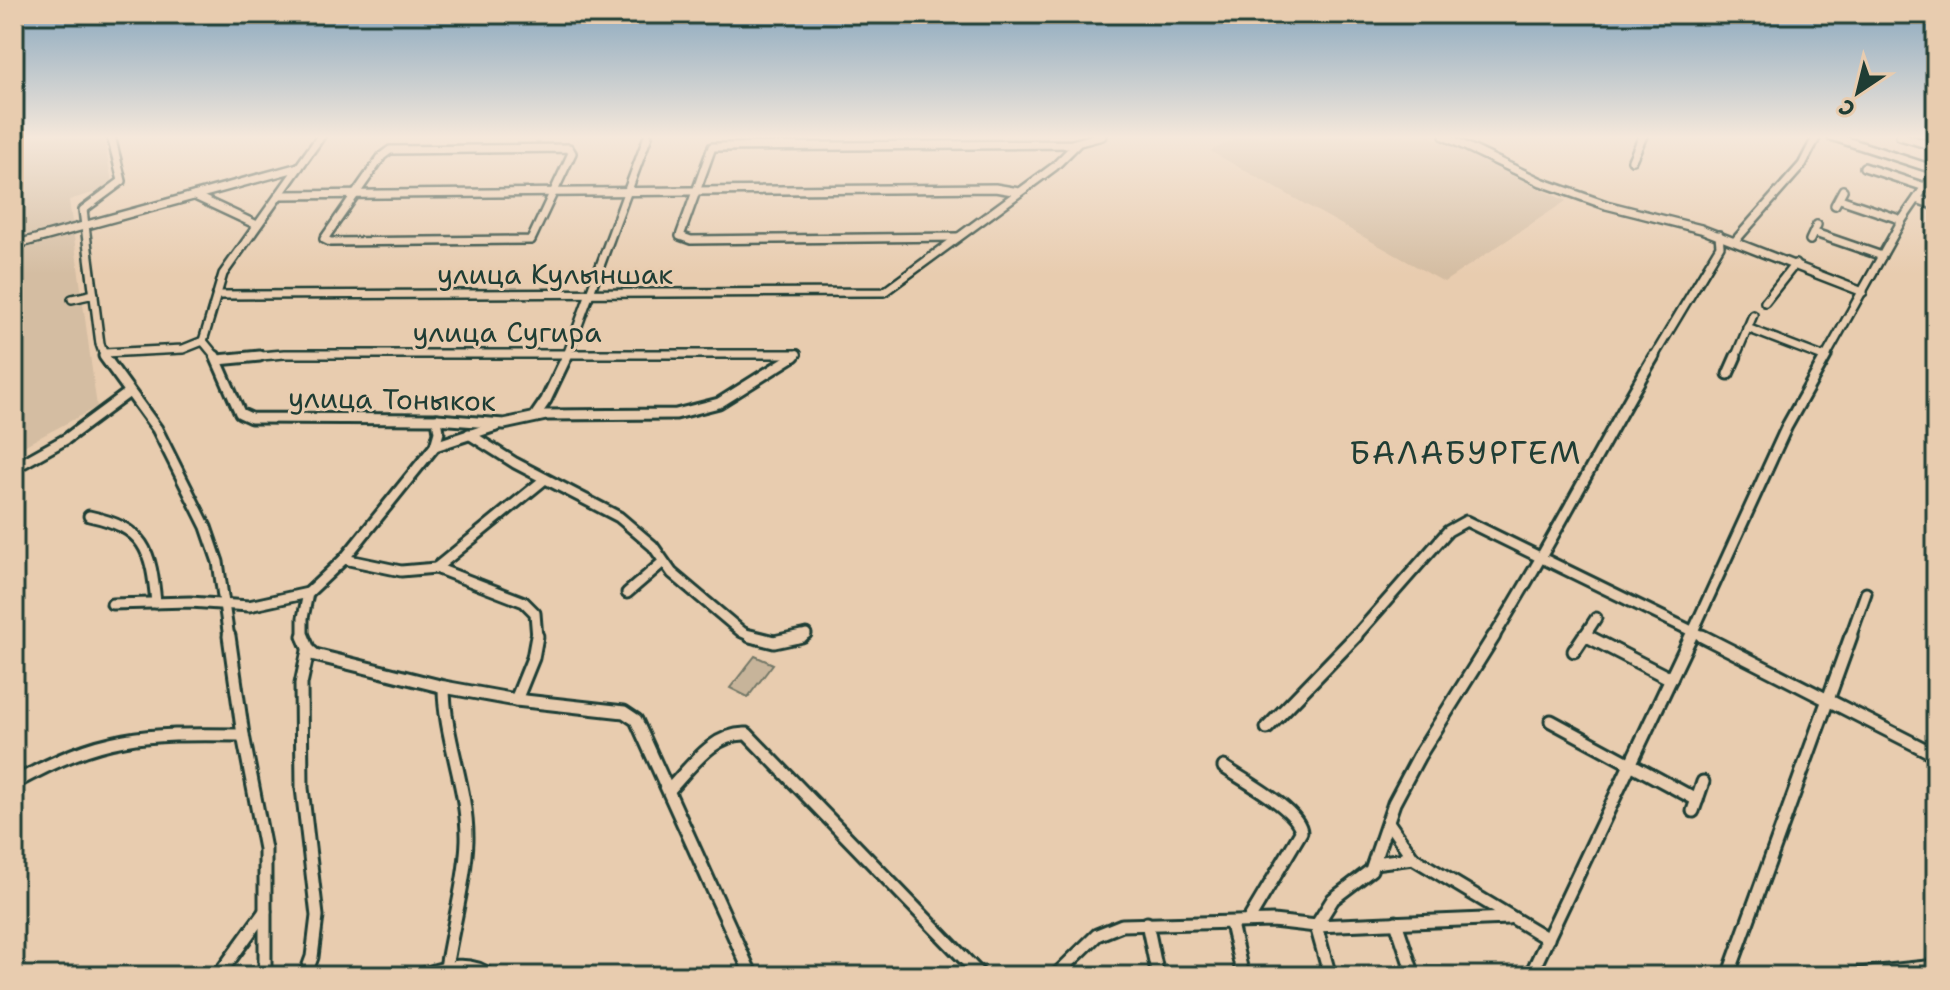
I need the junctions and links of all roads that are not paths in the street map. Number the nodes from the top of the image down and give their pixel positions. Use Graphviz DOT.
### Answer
graph roads {
  1 [pos="121,182"];
  2 [pos="243,182"];
  3 [pos="288,182"];
  4 [pos="363,182"];
  5 [pos="560,182"];
  6 [pos="630,182"];
  7 [pos="699,182"];
  8 [pos="1033,182"];
  9 [pos="1545,182"];
  10 [pos="1785,182"];
  11 [pos="1910,182"];
  12 [pos="1928,182"];
  13 [pos="1925,187"];
  14 [pos="626,192"];
  15 [pos="696,192"];
  16 [pos="1019,192"];
  17 [pos="555,193"];
  18 [pos="354,194"];
  19 [pos="81,195"];
  20 [pos="279,195"];
  21 [pos="193,196"];
  22 [pos="1839,198"];
  23 [pos="1917,199"];
  24 [pos="88,204"];
  25 [pos="1936,206"];
  26 [pos="1902,220"];
  27 [pos="85,225"];
  28 [pos="257,225"];
  29 [pos="1814,232"];
  30 [pos="1719,235"];
  31 [pos="958,237"];
  32 [pos="1735,241"];
  33 [pos="14,245"];
  34 [pos="1882,256"];
  35 [pos="1795,264"];
  36 [pos="1863,292"];
  37 [pos="94,294"];
  38 [pos="219,295"];
  39 [pos="590,296"];
  40 [pos="72,299"];
  41 [pos="1765,302"];
  42 [pos="1753,315"];
  43 [pos="1747,328"];
  44 [pos="203,341"];
  45 [pos="104,353"];
  46 [pos="568,353"];
  47 [pos="797,354"];
  48 [pos="1823,357"];
  49 [pos="218,360"];
  50 [pos="1728,374"];
  51 [pos="128,393"];
  52 [pos="535,416"];
  53 [pos="437,419"];
  54 [pos="504,424"];
  55 [pos="469,434"];
  56 [pos="435,446"];
  57 [pos="14,468"];
  58 [pos="545,479"];
  59 [pos="89,516"];
  60 [pos="1543,558"];
  61 [pos="344,559"];
  62 [pos="663,562"];
  63 [pos="436,568"];
  64 [pos="308,593"];
  65 [pos="627,593"];
  66 [pos="1866,593"];
  67 [pos="156,603"];
  68 [pos="112,604"];
  69 [pos="226,606"];
  70 [pos="1596,618"];
  71 [pos="1692,633"];
  72 [pos="806,634"];
  73 [pos="1585,635"];
  74 [pos="308,651"];
  75 [pos="1574,651"];
  76 [pos="1671,679"];
  77 [pos="444,687"];
  78 [pos="1827,699"];
  79 [pos="516,700"];
  80 [pos="1551,721"];
  81 [pos="1267,728"];
  82 [pos="243,735"];
  83 [pos="1936,755"];
  84 [pos="1632,765"];
  85 [pos="1224,767"];
  86 [pos="1703,782"];
  87 [pos="14,783"];
  88 [pos="669,790"];
  89 [pos="1388,822"];
  90 [pos="1413,858"];
  91 [pos="1374,863"];
  92 [pos="265,911"];
  93 [pos="1508,918"];
  94 [pos="1248,921"];
  95 [pos="1396,922"];
  96 [pos="1147,923"];
  97 [pos="1231,924"];
  98 [pos="1316,926"];
  99 [pos="1548,939"];
  100 [pos="1067,961"];
  101 [pos="1936,966"];
  102 [pos="446,968"];
  103 [pos="1532,975"];
  104 [pos="218,976"];
  105 [pos="265,976"];
  106 [pos="305,976"];
  107 [pos="417,976"];
  108 [pos="490,976"];
  109 [pos="752,976"];
  110 [pos="981,976"];
  111 [pos="1055,976"];
  112 [pos="1071,976"];
  113 [pos="1158,976"];
  114 [pos="1243,976"];
  115 [pos="1330,976"];
  116 [pos="1414,976"];
  117 [pos="1728,976"];
  118 [pos="1840,976"];
  1 -- 24 [label="street"];
  2 -- 21 [label="street"];
  3 -- 20 [label="street"];
  4 -- 18 [label="street"];
  5 -- 17 [label="street"];
  6 -- 14 [label="street"];
  7 -- 15 [label="street"];
  8 -- 16 [label="street"];
  9 -- 30 [label="street"];
  10 -- 32 [label="street"];
  11 -- 13 [label="street"];
  12 -- 13 [label="street"];
  13 -- 23 [label="street"];
  14 -- 15 [label="street"];
  14 -- 17 [label="street"];
  14 -- 39 [label="street"];
  15 -- 16 [label="street"];
  15 -- 31 [label="street"];
  16 -- 31 [label="street"];
  17 -- 18 [label="street"];
  17 -- 18 [label="street"];
  18 -- 20 [label="street"];
  19 -- 24 [label="street"];
  20 -- 28 [label="street"];
  21 -- 27 [label="street"];
  21 -- 28 [label="street"];
  22 -- 26 [label="street"];
  23 -- 25 [label="street"];
  23 -- 26 [label="street"];
  24 -- 27 [label="street"];
  26 -- 34 [label="street"];
  27 -- 33 [label="street"];
  27 -- 37 [label="street"];
  28 -- 38 [label="street"];
  29 -- 34 [label="street"];
  30 -- 32 [label="street"];
  30 -- 60 [label="street"];
  31 -- 39 [label="street, улица Кулыншак"];
  32 -- 35 [label="street"];
  34 -- 36 [label="street"];
  35 -- 36 [label="street"];
  35 -- 41 [label="street"];
  36 -- 48 [label="street"];
  37 -- 40 [label="street"];
  37 -- 45 [label="street"];
  38 -- 39 [label="street, улица Кулыншак"];
  38 -- 44 [label="street"];
  39 -- 46 [label="street"];
  42 -- 43 [label="street"];
  43 -- 48 [label="street"];
  43 -- 50 [label="street"];
  44 -- 45 [label="street"];
  44 -- 49 [label="street"];
  45 -- 51 [label="street"];
  46 -- 47 [label="street, улица Сугира"];
  46 -- 49 [label="street, улица Сугира"];
  46 -- 52 [label="street"];
  47 -- 52 [label="street, улица Тоныкок"];
  48 -- 71 [label="street"];
  49 -- 53 [label="street, улица Тоныкок"];
  51 -- 57 [label="street"];
  51 -- 69 [label="street"];
  52 -- 54 [label="street, улица Тоныкок"];
  53 -- 54 [label="street, улица Тоныкок"];
  53 -- 56 [label="street"];
  54 -- 55 [label="street"];
  55 -- 56 [label="street"];
  55 -- 58 [label="street"];
  56 -- 61 [label="street"];
  58 -- 62 [label="street"];
  58 -- 63 [label="street"];
  59 -- 67 [label="street"];
  60 -- 71 [label="street"];
  60 -- 81 [label="street"];
  60 -- 89 [label="street"];
  61 -- 63 [label="street"];
  61 -- 64 [label="street"];
  62 -- 65 [label="street"];
  62 -- 72 [label="street"];
  63 -- 79 [label="street"];
  64 -- 69 [label="street"];
  64 -- 74 [label="street"];
  66 -- 78 [label="street"];
  67 -- 68 [label="street"];
  67 -- 69 [label="street"];
  69 -- 82 [label="street"];
  70 -- 73 [label="street"];
  71 -- 76 [label="street"];
  71 -- 78 [label="street"];
  73 -- 75 [label="street"];
  73 -- 76 [label="street"];
  74 -- 77 [label="street"];
  74 -- 106 [label="street"];
  76 -- 84 [label="street"];
  77 -- 79 [label="street"];
  77 -- 102 [label="street"];
  78 -- 83 [label="street"];
  78 -- 117 [label="street"];
  79 -- 88 [label="street"];
  80 -- 84 [label="street"];
  82 -- 87 [label="street"];
  82 -- 92 [label="street"];
  84 -- 86 [label="street"];
  84 -- 99 [label="street"];
  85 -- 94 [label="street"];
  88 -- 109 [label="street"];
  88 -- 110 [label="street"];
  89 -- 90 [label="street"];
  89 -- 91 [label="street"];
  90 -- 91 [label="street"];
  90 -- 93 [label="street"];
  91 -- 98 [label="street"];
  92 -- 104 [label="street"];
  92 -- 105 [label="street"];
  93 -- 95 [label="street"];
  93 -- 99 [label="street"];
  94 -- 97 [label="street"];
  94 -- 98 [label="street"];
  95 -- 98 [label="street"];
  95 -- 116 [label="street"];
  96 -- 97 [label="street"];
  96 -- 100 [label="street"];
  96 -- 113 [label="street"];
  97 -- 114 [label="street"];
  98 -- 115 [label="street"];
  99 -- 103 [label="street"];
  100 -- 111 [label="street"];
  100 -- 112 [label="street"];
  101 -- 118 [label="street"];
  102 -- 107 [label="street"];
  102 -- 108 [label="street"];
}
